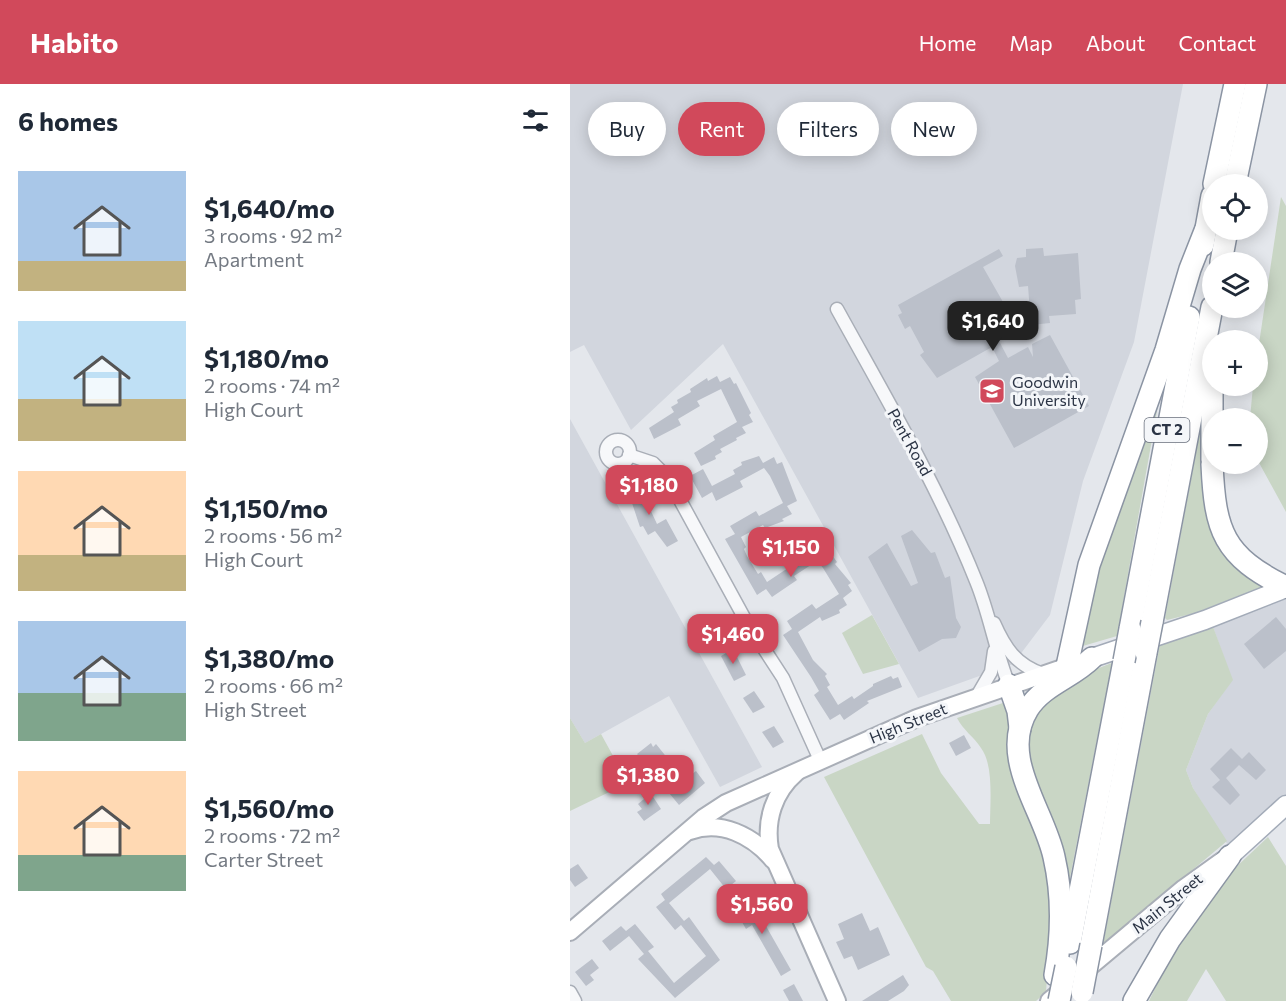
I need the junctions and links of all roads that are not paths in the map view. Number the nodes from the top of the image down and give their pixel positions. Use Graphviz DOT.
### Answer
graph roads {
  1 [pos="1234,84"];
  2 [pos="1256,84"];
  3 [pos="1216,174"];
  4 [pos="1237,174"];
  5 [pos="1202,239"];
  6 [pos="1203,240"];
  7 [pos="837,309"];
  8 [pos="1210,318"];
  9 [pos="629,455"];
  10 [pos="1213,474"];
  11 [pos="976,579"];
  12 [pos="1286,587"];
  13 [pos="993,644"];
  14 [pos="1092,658"];
  15 [pos="1067,666"];
  16 [pos="1043,674"];
  17 [pos="1009,686"];
  18 [pos="977,696"];
  19 [pos="1020,728"];
  20 [pos="820,759"];
  21 [pos="804,766"];
  22 [pos="1286,805"];
  23 [pos="689,831"];
  24 [pos="1230,856"];
  25 [pos="773,860"];
  26 [pos="570,932"];
  27 [pos="1060,971"];
  28 [pos="570,992"];
  29 [pos="1081,996"];
  30 [pos="575,1001"];
  31 [pos="837,1001"];
  32 [pos="1050,1001"];
  33 [pos="1059,1001"];
  34 [pos="1134,1001"];
  1 -- 3 [label="highway"];
  2 -- 4 [label="highway"];
  5 -- 15 [label="highway"];
  6 -- 27 [label="highway, CT 2, bridge"];
  7 -- 11 [label="street, Pent Road"];
  8 -- 29 [label="highway, CT 2, bridge"];
  9 -- 20 [label="street"];
  10 -- 12 [label="highway"];
  11 -- 13 [label="street, Pent Road"];
  11 -- 16 [label="street, Pent Road"];
  12 -- 14 [label="main road, High Street"];
  13 -- 17 [label="street, Pent Road"];
  13 -- 18 [label="street, Pent Road"];
  14 -- 15 [label="main road, High Street"];
  14 -- 19 [label="highway"];
  15 -- 16 [label="main road, High Street"];
  16 -- 17 [label="main road, High Street"];
  17 -- 18 [label="main road, High Street"];
  17 -- 19 [label="highway"];
  18 -- 20 [label="main road, High Street"];
  19 -- 27 [label="highway"];
  20 -- 21 [label="main road, High Street"];
  21 -- 23 [label="main road, High Street"];
  21 -- 25 [label="main road"];
  22 -- 24 [label="main road, Main Street"];
  23 -- 25 [label="main road"];
  23 -- 26 [label="main road, High Street"];
  24 -- 32 [label="main road, Main Street"];
  24 -- 34 [label="highway"];
  25 -- 31 [label="main road"];
  27 -- 32 [label="highway"];
  27 -- 33 [label="highway, CT 2, bridge"];
  28 -- 30 [label="street"];
}
